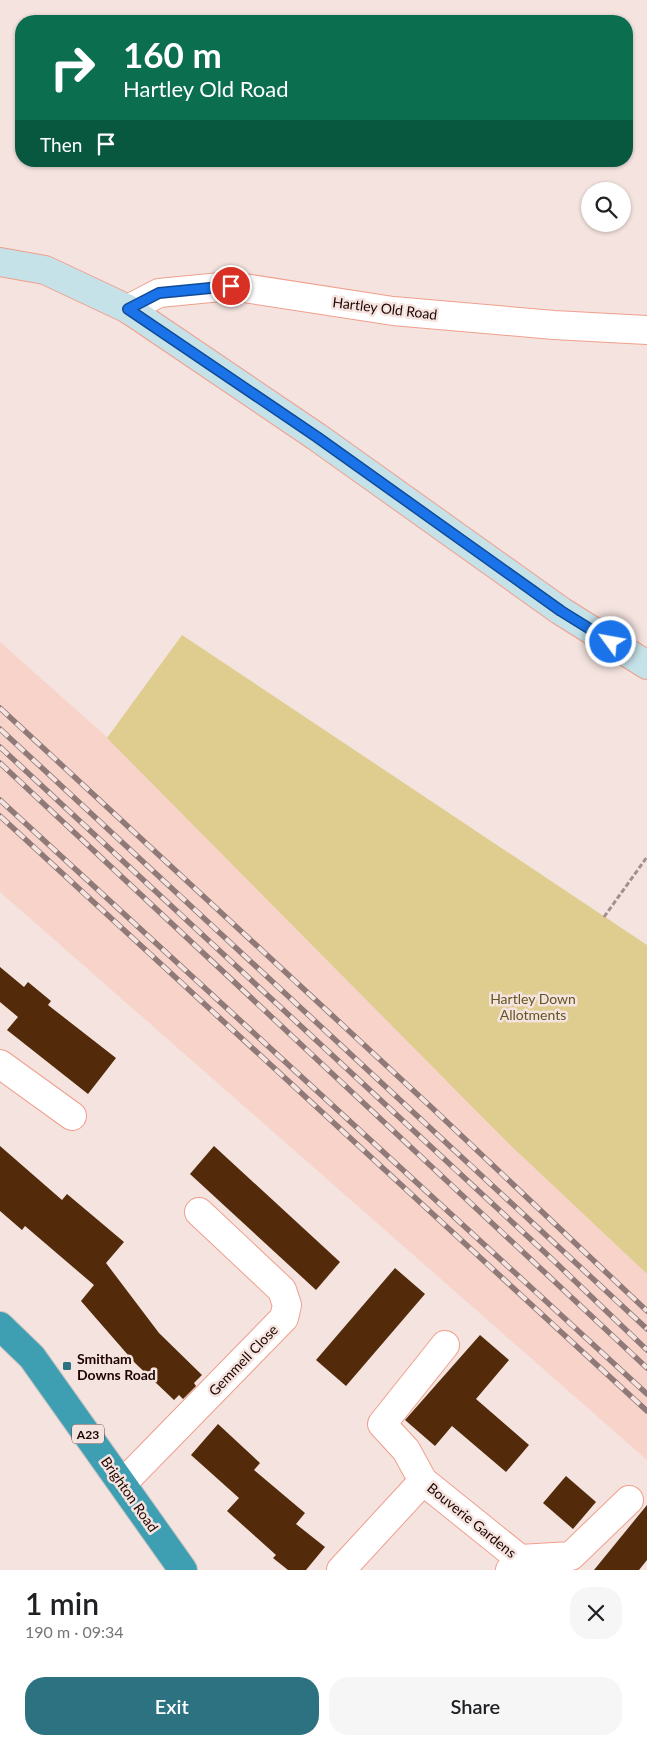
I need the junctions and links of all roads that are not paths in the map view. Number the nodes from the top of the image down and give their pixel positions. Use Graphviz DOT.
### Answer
graph roads {
  1 [pos="0,262"];
  2 [pos="128,309"];
  3 [pos="647,330"];
  4 [pos="647,665"];
  5 [pos="0,1064"];
  6 [pos="72,1116"];
  7 [pos="199,1212"];
  8 [pos="0,1326"];
  9 [pos="445,1345"];
  10 [pos="424,1481"];
  11 [pos="123,1483"];
  12 [pos="629,1500"];
  13 [pos="515,1564"];
  14 [pos="184,1570"];
  15 [pos="341,1570"];
  1 -- 2 [label="street"];
  2 -- 3 [label="street, Hartley Old Road"];
  2 -- 4 [label="street"];
  5 -- 6 [label="street"];
  7 -- 11 [label="street, Gemmell Close"];
  8 -- 11 [label="highway, Brighton Road / A23"];
  9 -- 10 [label="street, Bouverie Gardens"];
  10 -- 13 [label="street, Bouverie Gardens"];
  10 -- 15 [label="street, Bouverie Gardens"];
  11 -- 14 [label="highway, Brighton Road / A23"];
  12 -- 13 [label="street, Bouverie Gardens"];
}
